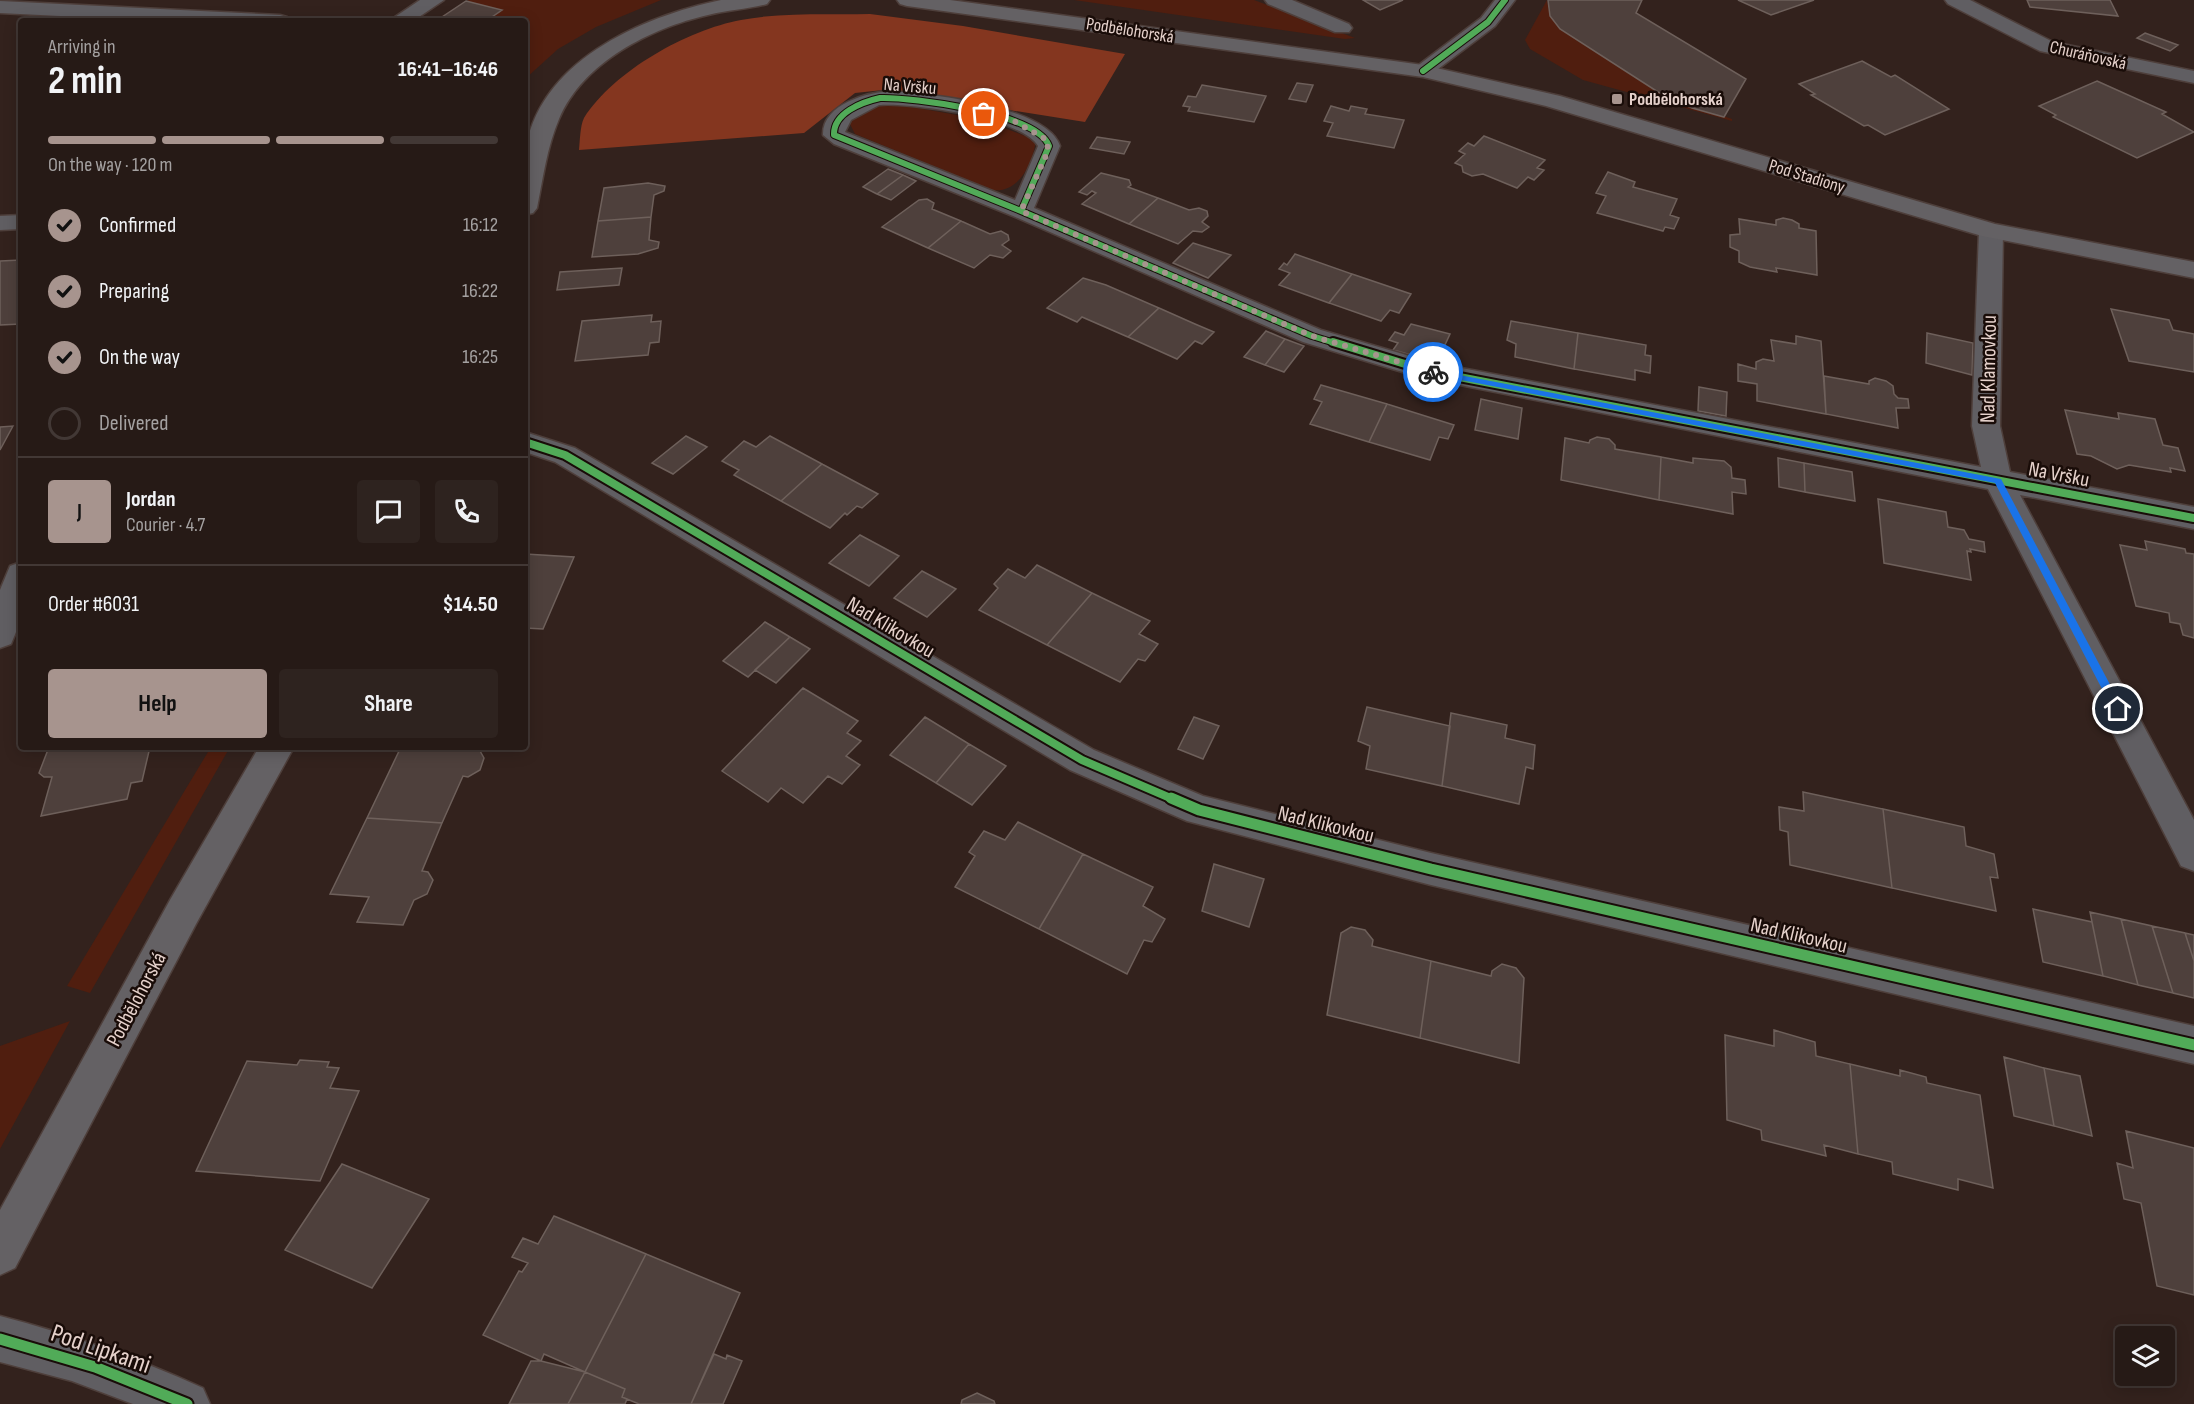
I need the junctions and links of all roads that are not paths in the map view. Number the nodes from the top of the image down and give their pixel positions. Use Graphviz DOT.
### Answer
graph roads {
  1 [pos="434,0"];
  2 [pos="760,0"];
  3 [pos="907,0"];
  4 [pos="1275,0"];
  5 [pos="1505,0"];
  6 [pos="1955,0"];
  7 [pos="0,7"];
  8 [pos="220,18"];
  9 [pos="404,18"];
  10 [pos="1342,28"];
  11 [pos="1423,71"];
  12 [pos="2194,77"];
  13 [pos="528,195"];
  14 [pos="1021,211"];
  15 [pos="18,222"];
  16 [pos="0,223"];
  17 [pos="1991,231"];
  18 [pos="2194,270"];
  19 [pos="528,443"];
  20 [pos="1998,481"];
  21 [pos="2194,518"];
  22 [pos="18,583"];
  23 [pos="0,635"];
  24 [pos="275,750"];
  25 [pos="2194,855"];
  26 [pos="2194,1045"];
  27 [pos="0,1253"];
  28 [pos="0,1339"];
  29 [pos="187,1404"];
  1 -- 9 [label="street"];
  2 -- 13 [label="main road"];
  3 -- 11 [label="main road, Podbělohorská"];
  4 -- 10 [label="street"];
  5 -- 11 [label="street"];
  6 -- 12 [label="street, Churáňovská"];
  7 -- 8 [label="street"];
  11 -- 17 [label="main road, Pod Stadiony"];
  14 -- 14 [label="street, Na Vršku"];
  14 -- 20 [label="street, Na Vršku"];
  15 -- 16 [label="street"];
  17 -- 18 [label="main road, Pod Stadiony"];
  17 -- 20 [label="street, Nad Klamovkou"];
  19 -- 26 [label="street, Nad Klikovkou"];
  20 -- 21 [label="street, Na Vršku"];
  20 -- 25 [label="street, Nad Klamovkou"];
  22 -- 23 [label="street"];
  24 -- 27 [label="main road, Podbělohorská"];
  28 -- 29 [label="street, Pod Lipkami"];
}
